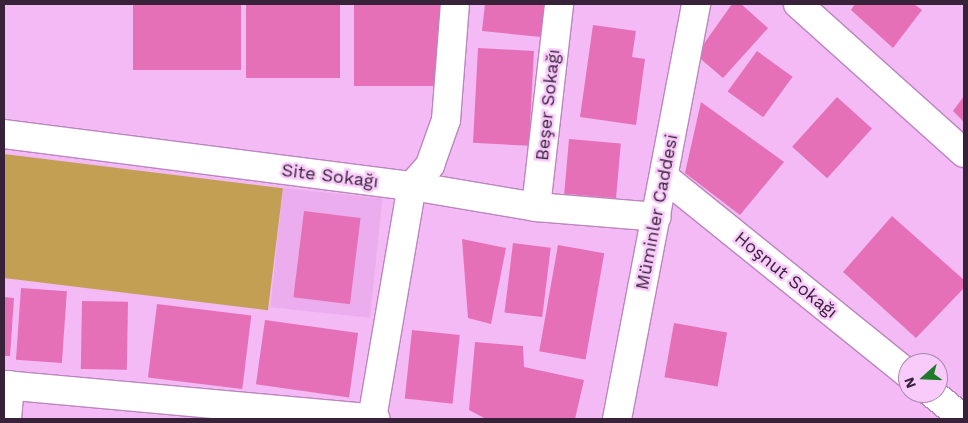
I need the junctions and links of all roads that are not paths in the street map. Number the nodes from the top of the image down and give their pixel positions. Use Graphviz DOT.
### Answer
graph roads {
  1 [pos="454,4"];
  2 [pos="559,4"];
  3 [pos="696,4"];
  4 [pos="798,4"];
  5 [pos="4,134"];
  6 [pos="964,154"];
  7 [pos="664,177"];
  8 [pos="412,186"];
  9 [pos="536,207"];
  10 [pos="657,217"];
  11 [pos="898,366"];
  12 [pos="7,385"];
  13 [pos="944,403"];
  14 [pos="7,419"];
  15 [pos="373,419"];
  16 [pos="617,419"];
  17 [pos="964,419"];
  1 -- 8 [label="street"];
  2 -- 9 [label="street, Beşer Sokağı"];
  3 -- 7 [label="street, Müminler Caddesi"];
  4 -- 6 [label="street"];
  5 -- 8 [label="street, Site Sokağı"];
  7 -- 10 [label="street, Müminler Caddesi"];
  7 -- 11 [label="street, Hoşnut Sokağı"];
  8 -- 9 [label="street, Site Sokağı"];
  8 -- 15 [label="street"];
  9 -- 10 [label="street, Site Sokağı"];
  10 -- 16 [label="street, Müminler Caddesi"];
  12 -- 14 [label="street"];
  12 -- 15 [label="street"];
  13 -- 17 [label="street"];
}
